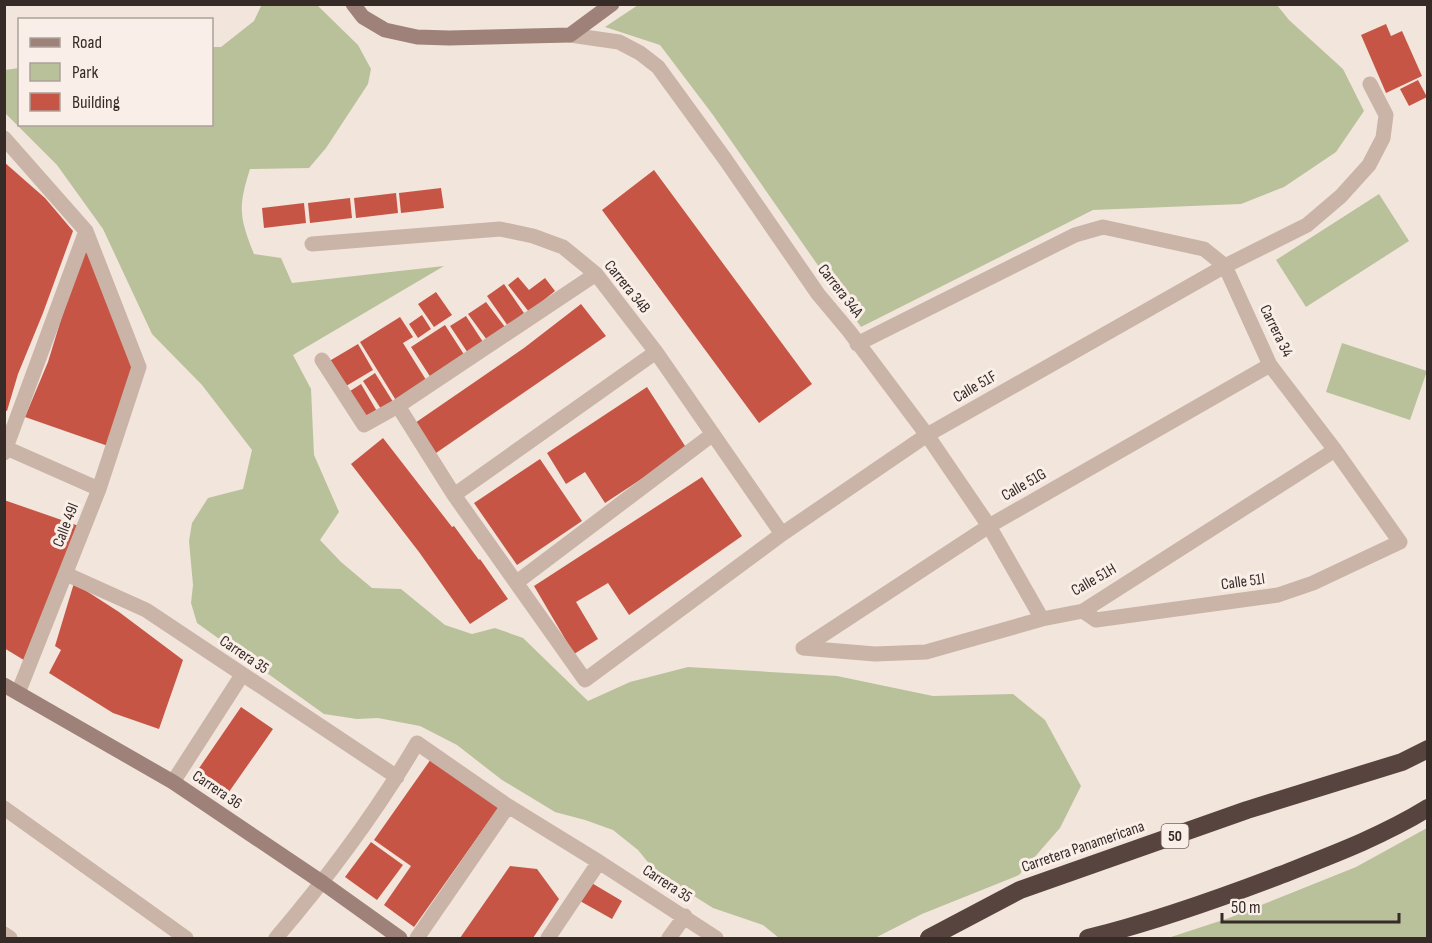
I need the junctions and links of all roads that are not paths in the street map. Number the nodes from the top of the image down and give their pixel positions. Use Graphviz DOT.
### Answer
graph roads {
  1 [pos="353,4"];
  2 [pos="612,4"];
  3 [pos="570,35"];
  4 [pos="1370,84"];
  5 [pos="4,138"];
  6 [pos="86,231"];
  7 [pos="312,244"];
  8 [pos="1225,266"];
  9 [pos="596,274"];
  10 [pos="857,344"];
  11 [pos="656,352"];
  12 [pos="322,360"];
  13 [pos="1270,365"];
  14 [pos="398,406"];
  15 [pos="713,434"];
  16 [pos="927,435"];
  17 [pos="5,450"];
  18 [pos="1335,450"];
  19 [pos="99,489"];
  20 [pos="454,495"];
  21 [pos="989,526"];
  22 [pos="782,534"];
  23 [pos="1400,542"];
  24 [pos="66,574"];
  25 [pos="517,582"];
  26 [pos="1083,610"];
  27 [pos="1042,619"];
  28 [pos="803,648"];
  29 [pos="242,675"];
  30 [pos="11,689"];
  31 [pos="1428,749"];
  32 [pos="397,777"];
  33 [pos="173,782"];
  34 [pos="508,806"];
  35 [pos="4,808"];
  36 [pos="1428,808"];
  37 [pos="599,862"];
  38 [pos="323,884"];
  39 [pos="685,916"];
  40 [pos="1137,926"];
  41 [pos="4,934"];
  42 [pos="10,939"];
  43 [pos="186,939"];
  44 [pos="276,939"];
  45 [pos="399,939"];
  46 [pos="417,939"];
  47 [pos="548,939"];
  48 [pos="669,939"];
  49 [pos="716,939"];
  50 [pos="928,939"];
  51 [pos="1088,939"];
  52 [pos="1105,939"];
  1 -- 3 [label="street"];
  2 -- 3 [label="street"];
  3 -- 10 [label="street, Carrera 34A"];
  4 -- 8 [label="street, Calle 51F"];
  5 -- 6 [label="street"];
  6 -- 17 [label="street"];
  6 -- 19 [label="street, Calle 49I"];
  7 -- 9 [label="street, Carrera 34B"];
  8 -- 10 [label="street, Carrera 34"];
  8 -- 13 [label="street, Carrera 34"];
  8 -- 16 [label="street, Calle 51F"];
  9 -- 11 [label="street, Carrera 34B"];
  9 -- 14 [label="street"];
  10 -- 16 [label="street, Carrera 34A"];
  11 -- 15 [label="street, Carrera 34B"];
  11 -- 20 [label="street"];
  12 -- 14 [label="street"];
  13 -- 18 [label="street, Carrera 34"];
  13 -- 21 [label="street, Calle 51G"];
  14 -- 20 [label="street"];
  15 -- 22 [label="street, Carrera 34B"];
  15 -- 25 [label="street"];
  16 -- 21 [label="street, Carrera 34A"];
  16 -- 22 [label="street, Calle 51F"];
  17 -- 19 [label="street"];
  18 -- 23 [label="street, Carrera 34"];
  18 -- 26 [label="street, Calle 51H"];
  19 -- 24 [label="street, Calle 49I"];
  20 -- 25 [label="street"];
  21 -- 27 [label="street, Carrera 34A"];
  21 -- 28 [label="street, Calle 51G"];
  22 -- 25 [label="street, Calle 51F"];
  23 -- 26 [label="street, Calle 51I"];
  24 -- 29 [label="street, Carrera 35"];
  24 -- 30 [label="street, Calle 49I"];
  26 -- 27 [label="street, Calle 51H"];
  27 -- 28 [label="street, Calle 51H"];
  29 -- 32 [label="street, Carrera 35"];
  29 -- 33 [label="street"];
  30 -- 33 [label="street, Carrera 36"];
  31 -- 50 [label="highway, Carretera Panamericana / 50"];
  32 -- 34 [label="street, Carrera 35"];
  32 -- 38 [label="street"];
  33 -- 38 [label="street, Carrera 36"];
  34 -- 37 [label="street, Carrera 35"];
  34 -- 46 [label="street"];
  35 -- 43 [label="street"];
  36 -- 40 [label="highway"];
  37 -- 39 [label="street, Carrera 35"];
  37 -- 47 [label="street"];
  38 -- 44 [label="street"];
  38 -- 45 [label="street, Carrera 36"];
  39 -- 48 [label="street"];
  39 -- 49 [label="street, Carrera 35"];
  40 -- 51 [label="highway"];
  40 -- 52 [label="highway"];
  41 -- 42 [label="street"];
}
